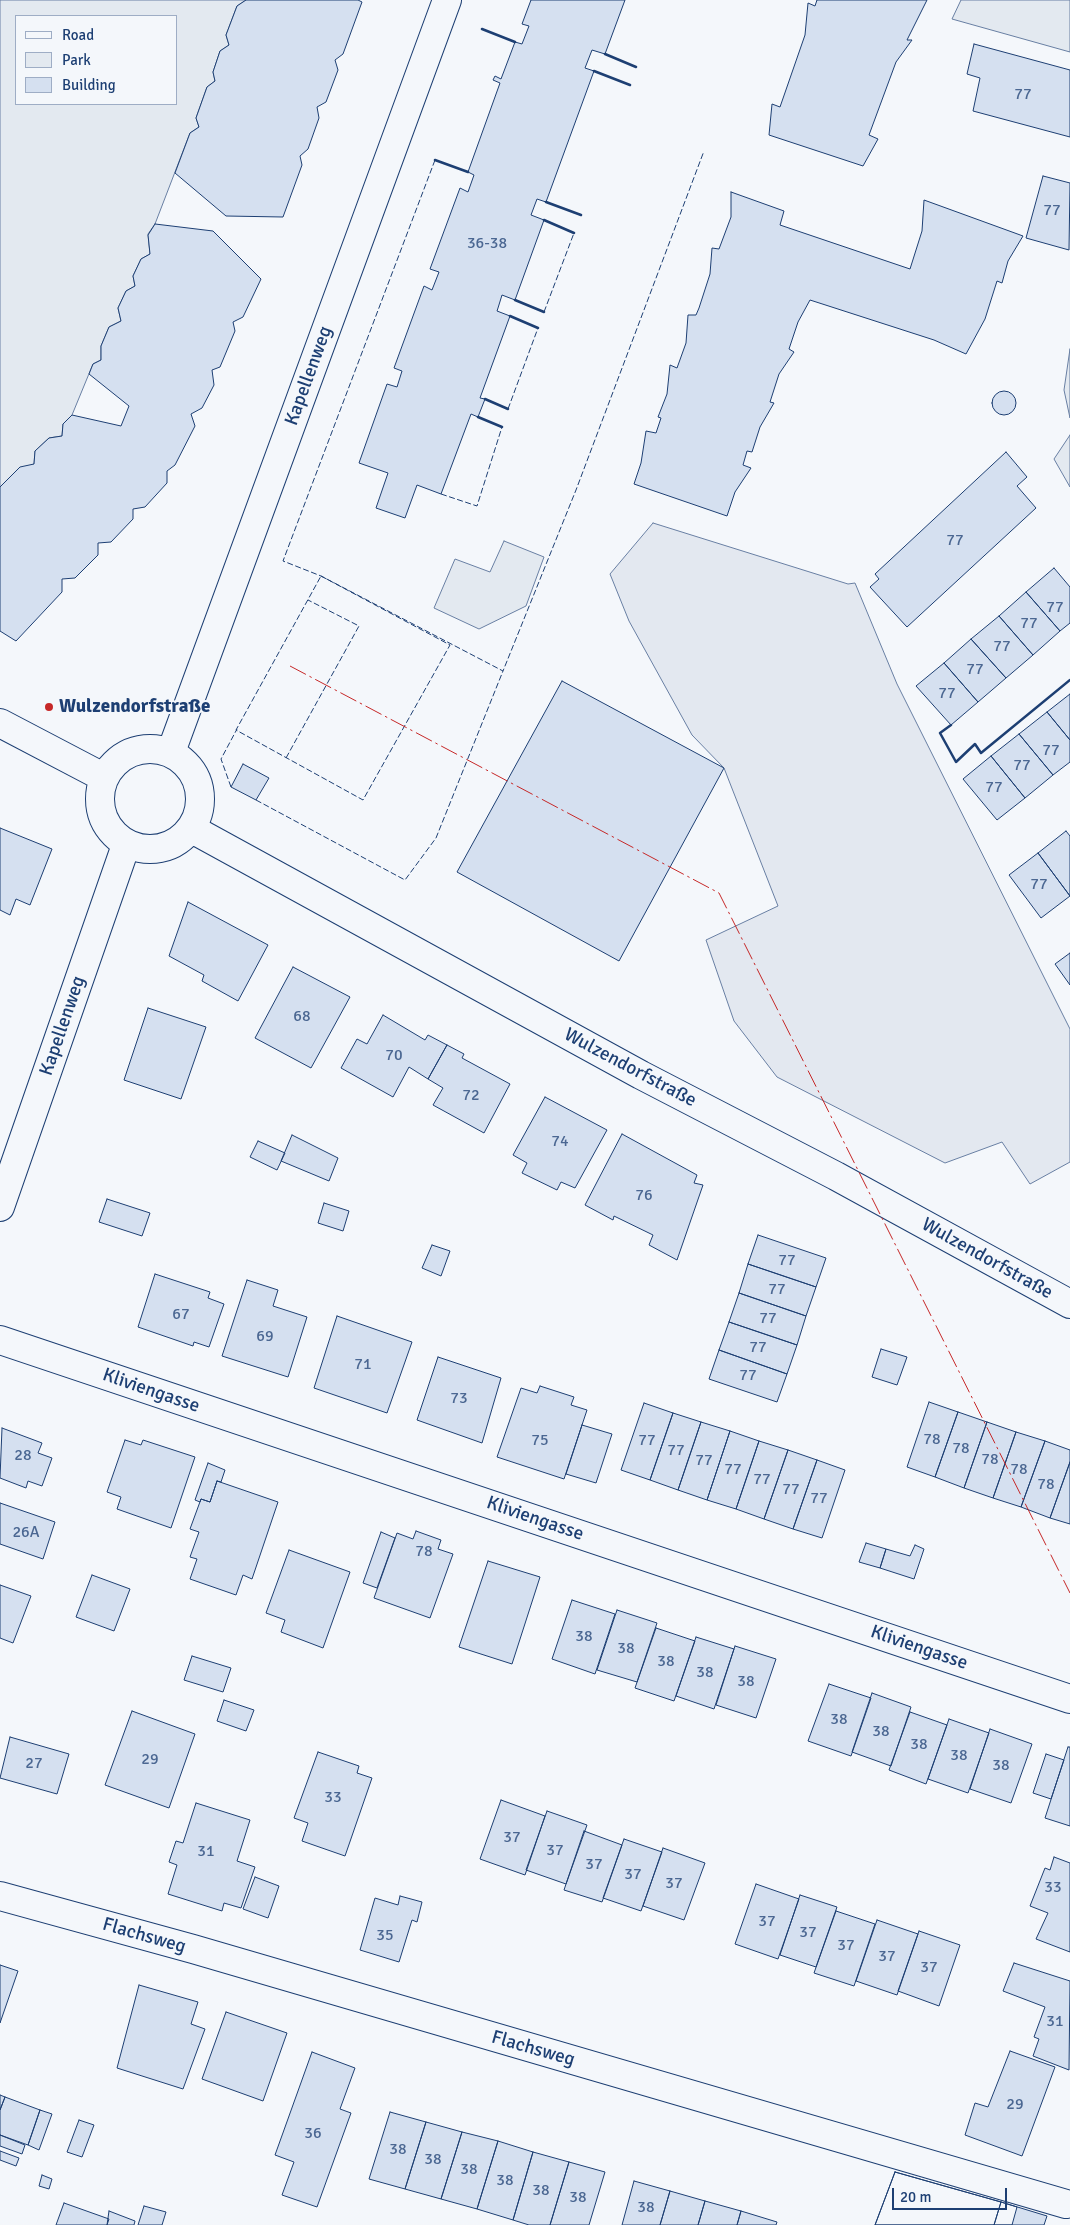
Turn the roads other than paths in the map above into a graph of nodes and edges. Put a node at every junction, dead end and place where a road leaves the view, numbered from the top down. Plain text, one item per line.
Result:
1 (447, 0) edge
2 (0, 723) edge
3 (171, 752) junction
4 (103, 777) junction
5 (192, 829) junction
6 (126, 845) junction
7 (0, 1207) edge
8 (1070, 1304) edge
9 (0, 1340) edge
10 (1070, 1699) edge
11 (0, 1896) edge
12 (1065, 2208) edge

1 - 3 street, Kapellenweg
2 - 4 street
3 - 4 street
3 - 5 street
4 - 6 street
5 - 6 street
5 - 8 street, Wulzendorfstraße
6 - 7 street, Kapellenweg
9 - 10 street, Kliviengasse
11 - 12 street, Flachsweg

